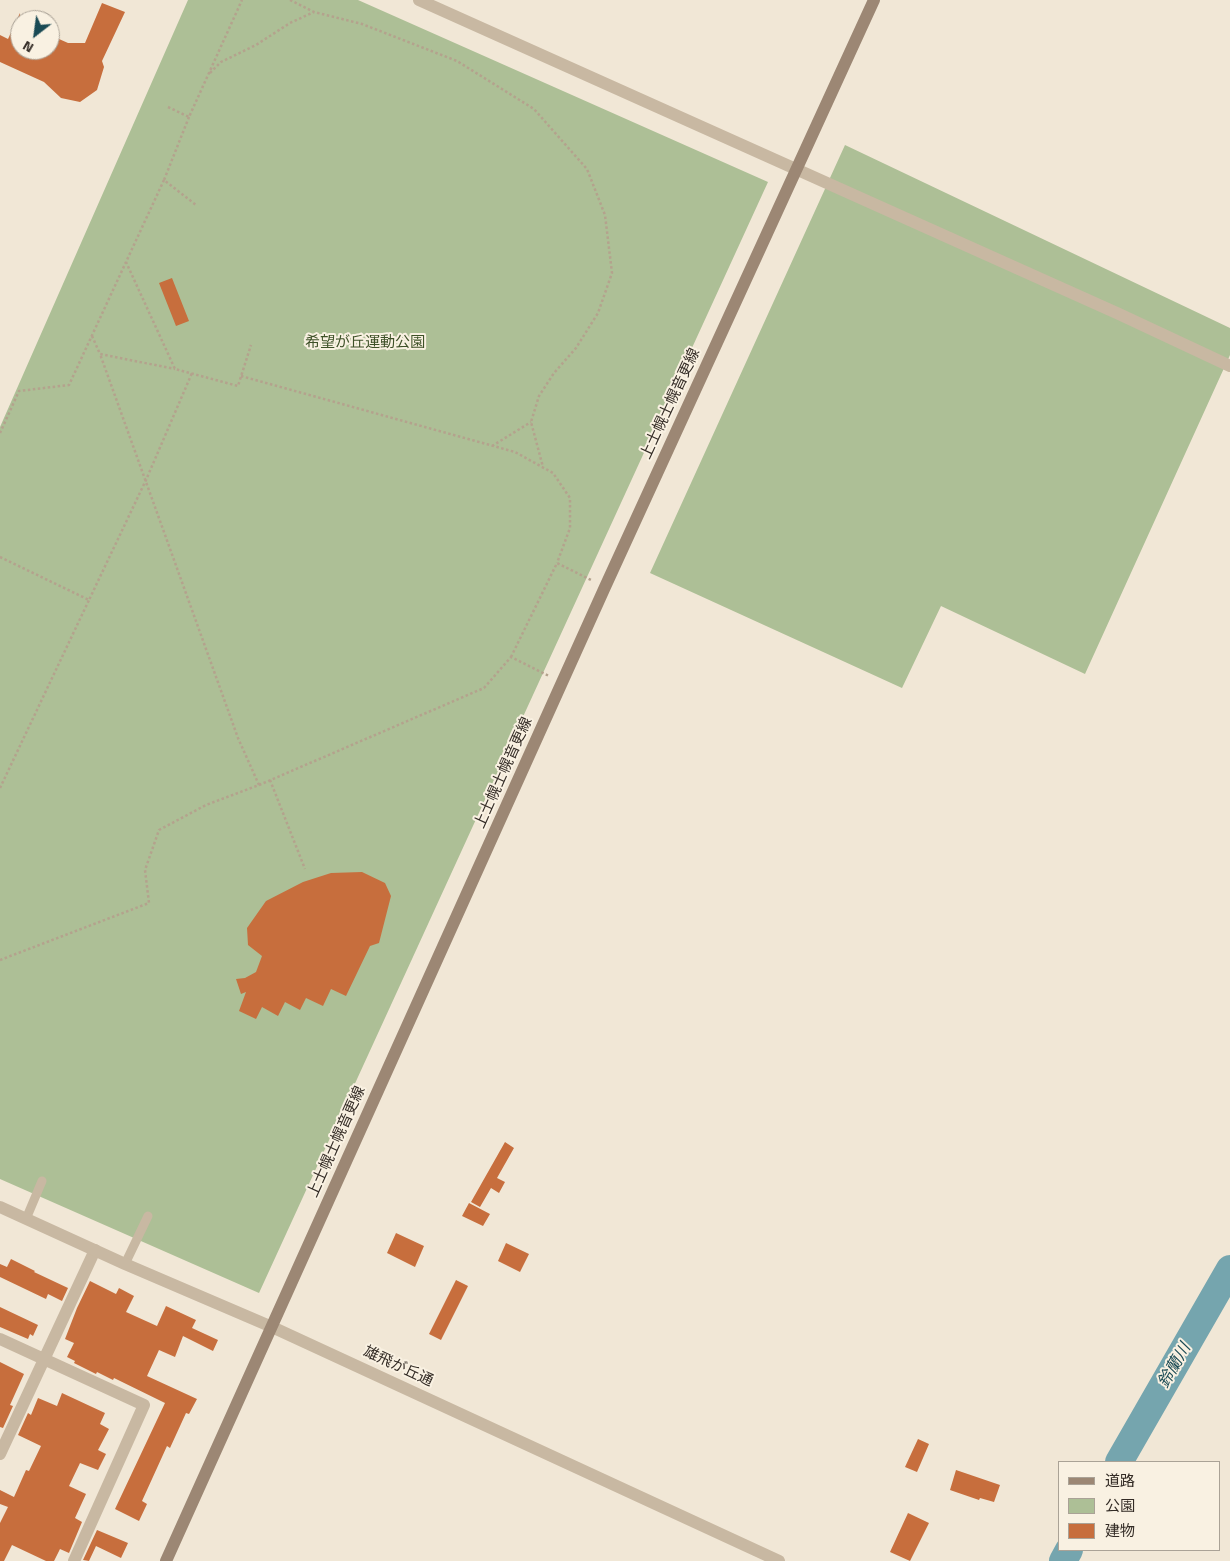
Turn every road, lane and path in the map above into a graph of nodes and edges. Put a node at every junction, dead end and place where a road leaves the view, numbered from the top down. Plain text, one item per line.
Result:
1 (242, 0) edge
2 (290, 0) edge
3 (419, 0) edge
4 (874, 0) edge
5 (314, 12) junction
6 (208, 75) junction
7 (168, 106) dead end
8 (189, 117) junction
9 (797, 170) junction
10 (164, 180) junction
11 (196, 205) dead end
12 (126, 262) junction
13 (92, 336) junction
14 (251, 344) dead end
15 (100, 354) junction
16 (1230, 366) edge
17 (175, 369) junction
18 (192, 373) junction
19 (241, 376) junction
20 (531, 422) junction
21 (0, 433) edge
22 (492, 446) junction
23 (543, 467) junction
24 (146, 480) junction
25 (0, 557) edge
26 (557, 563) junction
27 (605, 587) junction
28 (89, 600) junction
29 (512, 657) junction
30 (562, 682) junction
31 (270, 780) junction
32 (259, 785) junction
33 (0, 788) edge
34 (304, 869) dead end
35 (0, 960) edge
36 (42, 1181) dead end
37 (0, 1207) edge
38 (148, 1216) dead end
39 (26, 1219) junction
40 (95, 1250) junction
41 (125, 1264) junction
42 (272, 1327) junction
43 (0, 1339) edge
44 (44, 1359) junction
45 (0, 1454) edge
46 (74, 1561) edge
47 (166, 1561) edge
48 (779, 1561) edge

1 - 6 path
2 - 5 path
3 - 9 street
4 - 9 main road, 上士幌士幌音更線
5 - 6 path
5 - 20 path
6 - 8 path
7 - 8 path
8 - 10 path
9 - 16 street
9 - 27 main road, 上士幌士幌音更線
10 - 11 path
10 - 12 path
12 - 13 path
12 - 17 path
13 - 15 path
13 - 21 path
14 - 19 path
15 - 17 path
15 - 24 path
17 - 18 path
18 - 19 path
18 - 24 path
19 - 22 path
20 - 22 path
20 - 23 path
22 - 23 path
23 - 26 path
24 - 28 path
24 - 32 path
25 - 28 path
26 - 27 path
26 - 29 path
27 - 30 main road, 上士幌士幌音更線
28 - 33 path
29 - 30 path
29 - 31 path
30 - 42 main road, 上士幌士幌音更線
31 - 32 path
31 - 34 path
32 - 35 path
36 - 39 lane
37 - 39 street, 雄飛が丘通
38 - 41 lane
39 - 40 street, 雄飛が丘通
40 - 41 street, 雄飛が丘通
40 - 44 street
41 - 42 street, 雄飛が丘通
42 - 47 main road, 上士幌士幌音更線
42 - 48 street, 雄飛が丘通
43 - 44 street
44 - 45 street
44 - 46 street

